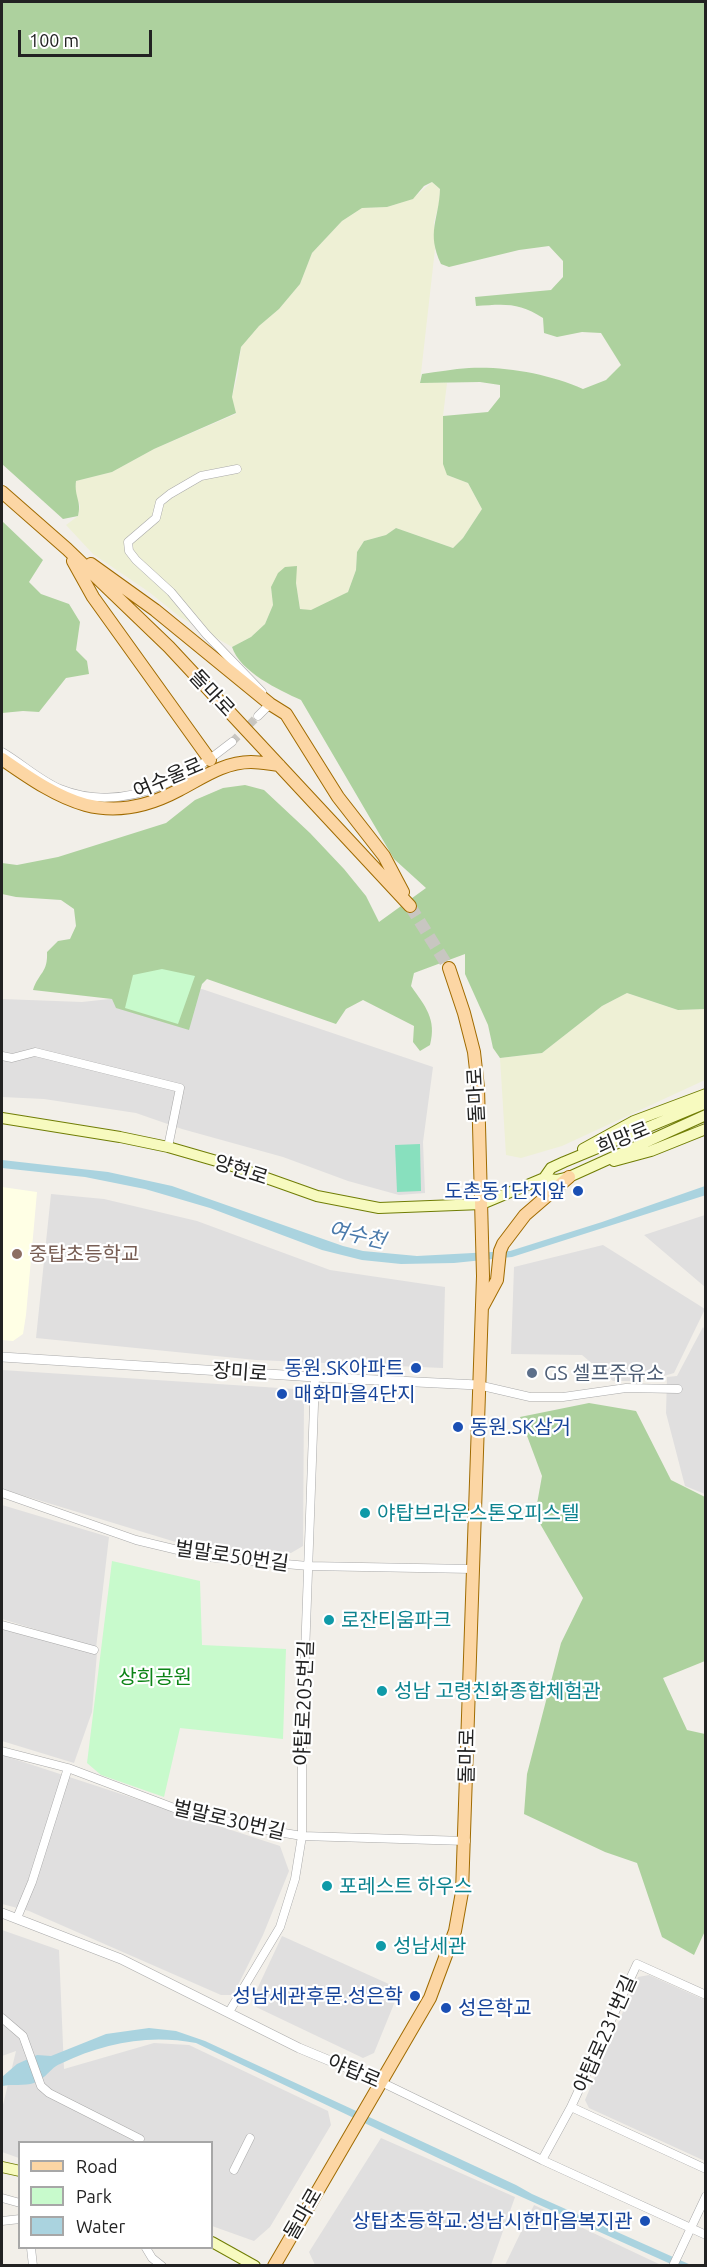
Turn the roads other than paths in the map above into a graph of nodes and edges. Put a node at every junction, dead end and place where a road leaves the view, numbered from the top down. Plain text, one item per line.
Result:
1 (237, 469) dead end
2 (2, 492) edge
3 (67, 549) junction
4 (270, 704) junction
5 (258, 716) tunnel mouth
6 (232, 742) tunnel mouth
7 (2, 752) edge
8 (2, 759) edge
9 (210, 760) junction
10 (279, 765) junction
11 (449, 968) tunnel mouth
12 (2, 1056) edge
13 (705, 1094) edge
14 (705, 1103) edge
15 (705, 1115) edge
16 (2, 1118) edge
17 (705, 1129) edge
18 (168, 1147) junction
19 (564, 1162) junction
20 (585, 1169) junction
21 (569, 1177) junction
22 (544, 1178) junction
23 (482, 1204) junction
24 (481, 1310) junction
25 (2, 1357) edge
26 (315, 1377) junction
27 (478, 1385) junction
28 (678, 1389) dead end
29 (2, 1493) edge
30 (308, 1566) junction
31 (472, 1569) junction
32 (2, 1625) edge
33 (94, 1650) dead end
34 (2, 1751) edge
35 (68, 1768) junction
36 (302, 1836) junction
37 (465, 1841) junction
38 (2, 1913) edge
39 (17, 1918) junction
40 (705, 1995) edge
41 (230, 2012) junction
42 (2, 2018) edge
43 (381, 2082) junction
44 (571, 2107) junction
45 (250, 2138) dead end
46 (139, 2141) edge
47 (542, 2160) junction
48 (2, 2167) edge
49 (705, 2169) edge
50 (234, 2170) dead end
51 (18, 2171) edge
52 (705, 2196) edge
53 (2, 2198) edge
54 (18, 2202) edge
55 (18, 2219) edge
56 (2, 2221) edge
57 (690, 2228) junction
58 (705, 2235) edge
59 (213, 2243) edge
60 (31, 2249) edge
61 (147, 2249) edge
62 (33, 2265) edge
63 (162, 2265) edge
64 (255, 2265) edge
65 (274, 2265) edge
66 (673, 2265) edge

1 - 4 street
2 - 3 main road, 돌마로
3 - 4 main road
3 - 9 main road
3 - 10 main road, 돌마로
4 - 5 street
4 - 10 main road, 돌마로
6 - 9 street, 여수울로
7 - 9 street, 여수울로
8 - 10 main road
11 - 23 main road, 돌마로
12 - 18 street
13 - 19 main road
14 - 19 main road, 희망로
15 - 20 main road, 희망로
16 - 18 main road, 양현로
17 - 20 main road
18 - 23 main road, 양현로
19 - 22 main road, 희망로
20 - 21 main road, 희망로
21 - 22 main road, 희망로
21 - 24 main road
22 - 23 main road, 희망로
23 - 24 main road, 돌마로
24 - 27 main road, 돌마로
25 - 26 street, 장미로
26 - 27 street, 장미로
26 - 30 street, 야탑로205번길
27 - 28 street
27 - 31 main road, 돌마로
29 - 30 street, 벌말로50번길
30 - 31 street, 벌말로50번길
30 - 36 street, 야탑로205번길
31 - 37 main road, 돌마로
32 - 33 street
34 - 35 street, 벌말로30번길
35 - 36 street, 벌말로30번길
35 - 39 street
36 - 37 street, 벌말로30번길
36 - 41 street, 야탑로205번길
37 - 43 main road, 돌마로
38 - 39 street, 야탑로
39 - 41 street, 야탑로
40 - 44 street, 야탑로231번길
41 - 43 street, 야탑로
42 - 46 street
43 - 47 street, 야탑로
43 - 65 main road, 돌마로
44 - 47 street, 야탑로231번길
44 - 49 street, 야탑로231번길
45 - 50 street
47 - 57 street, 야탑로
48 - 51 main road
52 - 57 street
53 - 54 street
55 - 56 street
57 - 58 street, 야탑로
57 - 66 street
59 - 64 main road
60 - 62 street
61 - 63 street

